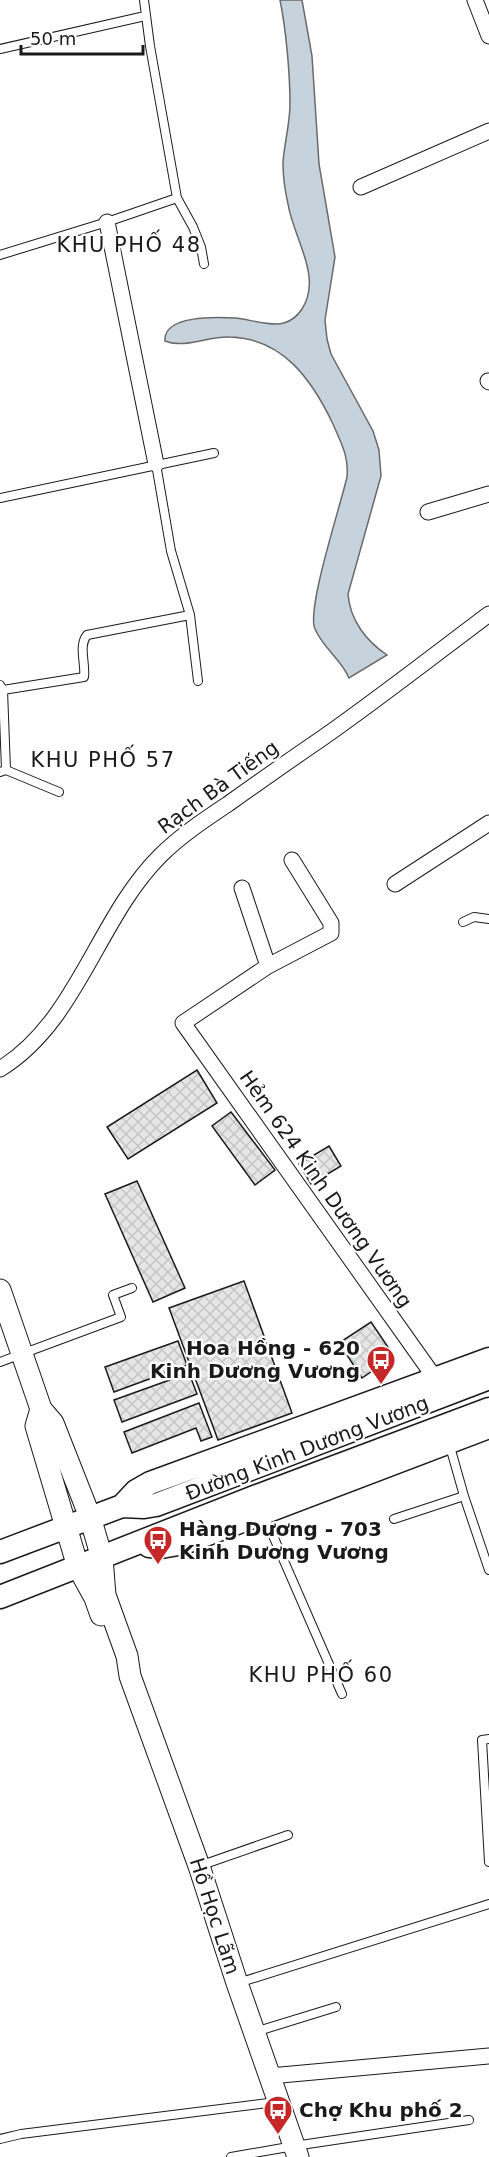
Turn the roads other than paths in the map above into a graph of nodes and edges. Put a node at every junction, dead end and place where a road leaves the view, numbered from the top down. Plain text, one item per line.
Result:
1 (144, 0) edge
2 (475, 0) edge
3 (145, 16) junction
4 (489, 36) edge
5 (0, 49) edge
6 (489, 130) edge
7 (361, 187) dead end
8 (177, 198) junction
9 (107, 222) junction
10 (0, 255) edge
11 (204, 264) dead end
12 (214, 453) dead end
13 (156, 464) junction
14 (489, 494) edge
15 (0, 498) edge
16 (428, 512) dead end
17 (489, 614) edge
18 (190, 615) junction
19 (489, 626) edge
20 (198, 681) dead end
21 (2, 687) edge
22 (3, 771) edge
23 (59, 792) dead end
24 (489, 823) edge
25 (292, 860) dead end
26 (395, 884) dead end
27 (242, 888) dead end
28 (489, 918) edge
29 (463, 922) dead end
30 (268, 966) junction
31 (0, 1068) edge
32 (0, 1080) edge
33 (132, 1287) dead end
34 (0, 1290) edge
35 (22, 1354) junction
36 (489, 1359) edge
37 (0, 1362) edge
38 (489, 1378) edge
39 (440, 1387) junction
40 (41, 1409) junction
41 (489, 1409) edge
42 (489, 1427) edge
43 (449, 1442) junction
44 (464, 1496) junction
45 (264, 1513) junction
46 (90, 1517) junction
47 (394, 1520) dead end
48 (66, 1526) junction
49 (139, 1544) junction
50 (0, 1552) edge
51 (102, 1558) junction
52 (78, 1567) junction
53 (489, 1570) edge
54 (0, 1597) edge
55 (130, 1676) junction
56 (342, 1694) dead end
57 (489, 1739) edge
58 (288, 1835) dead end
59 (489, 1862) edge
60 (199, 1866) junction
61 (489, 1904) edge
62 (237, 1983) junction
63 (336, 2007) dead end
64 (254, 2033) junction
65 (489, 2056) edge
66 (270, 2076) junction
67 (278, 2102) junction
68 (469, 2120) dead end
69 (0, 2139) edge
70 (296, 2151) edge
71 (231, 2157) edge

1 - 3 lane
2 - 4 street
3 - 5 lane
3 - 8 lane
6 - 7 street
8 - 9 lane
8 - 11 lane
9 - 10 lane
9 - 13 street
12 - 13 lane
13 - 15 lane
13 - 18 lane
14 - 16 street
17 - 31 street, Rạch Bà Tiếng
18 - 20 lane
18 - 21 lane
19 - 32 street, Rạch Bà Tiếng
21 - 22 lane
22 - 23 lane
24 - 26 street
25 - 30 street
27 - 30 street
28 - 29 lane
30 - 39 street, Hẻm 624 Kinh Dương Vương
33 - 35 lane
34 - 35 main road, Hồ Học Lãm
35 - 37 lane
35 - 40 main road, Hồ Học Lãm
36 - 39 main road, Đường Kinh Dương Vương
38 - 39 main road, Đường Kinh Dương Vương
39 - 46 main road, Đường Kinh Dương Vương
40 - 46 main road, Hồ Học Lãm
40 - 48 main road, Hồ Học Lãm
41 - 49 main road, Đường Kinh Dương Vương
42 - 43 main road, Đường Kinh Dương Vương
43 - 44 lane
43 - 45 main road, Đường Kinh Dương Vương
44 - 47 lane
44 - 53 lane
45 - 49 main road, Đường Kinh Dương Vương
45 - 56 lane
46 - 48 main road, Đường Kinh Dương Vương
46 - 51 main road, Hồ Học Lãm
48 - 50 main road, Đường Kinh Dương Vương
48 - 52 main road, Hồ Học Lãm
49 - 51 main road, Đường Kinh Dương Vương
51 - 52 main road, Đường Kinh Dương Vương
51 - 55 main road, Hồ Học Lãm
52 - 54 main road, Đường Kinh Dương Vương
52 - 55 main road, Hồ Học Lãm
55 - 60 main road, Hồ Học Lãm
57 - 59 lane
58 - 60 lane
60 - 62 main road, Hồ Học Lãm
61 - 62 lane
62 - 64 main road, Hồ Học Lãm
63 - 64 lane
64 - 66 main road, Hồ Học Lãm
65 - 66 street
66 - 67 main road, Hồ Học Lãm
67 - 69 lane
67 - 70 main road, Hồ Học Lãm
68 - 70 lane
70 - 71 lane

